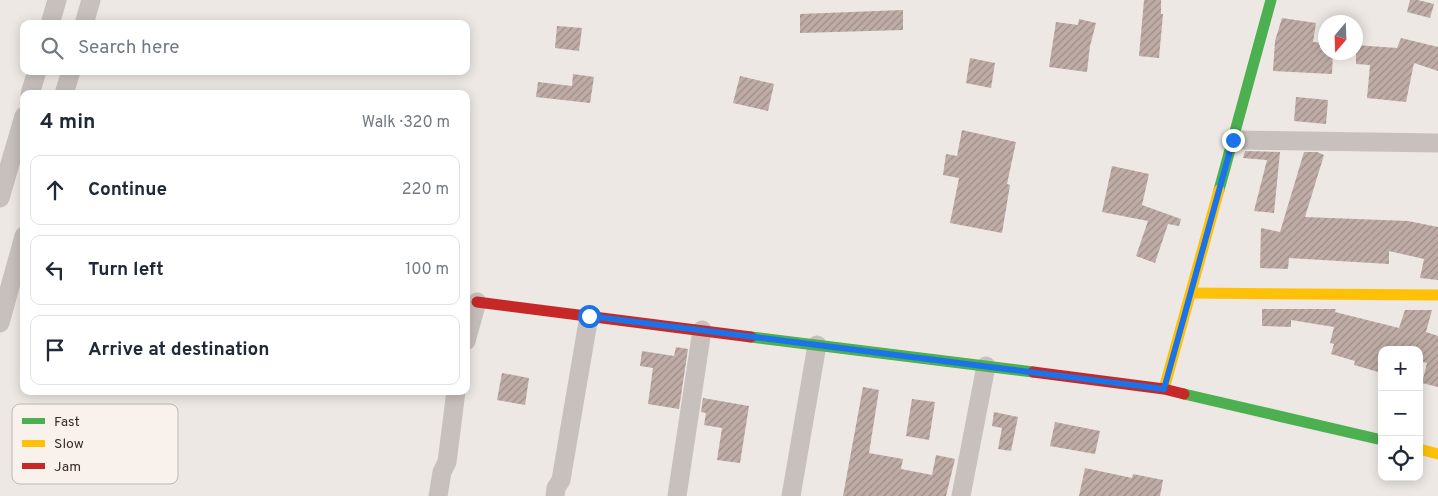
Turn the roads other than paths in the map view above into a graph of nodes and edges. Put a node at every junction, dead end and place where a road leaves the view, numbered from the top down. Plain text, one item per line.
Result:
1 (57, 0) edge
2 (91, 0) edge
3 (1271, 0) edge
4 (51, 20) edge
5 (85, 20) edge
6 (36, 75) edge
7 (70, 75) edge
8 (31, 90) edge
9 (65, 90) edge
10 (20, 130) edge
11 (1233, 140) junction
12 (1438, 143) edge
13 (0, 198) edge
14 (20, 250) edge
15 (1191, 293) junction
16 (1438, 296) edge
17 (477, 302) joint
18 (589, 316) junction
19 (0, 323) edge
20 (470, 327) edge
21 (702, 330) junction
22 (817, 345) junction
23 (986, 366) junction
24 (1164, 389) junction
25 (455, 395) edge
26 (1378, 439) edge
27 (1423, 450) edge
28 (1438, 454) edge
29 (438, 496) edge
30 (555, 496) edge
31 (676, 496) edge
32 (791, 496) edge
33 (961, 496) edge

1 - 4 street
2 - 5 street
3 - 11 street
6 - 8 street
7 - 9 street
10 - 13 street
11 - 12 street
11 - 15 street
14 - 19 street
15 - 16 street
15 - 24 street
17 - 18 street
17 - 20 street
18 - 21 street
18 - 30 street
21 - 22 street
21 - 31 street
22 - 23 street
22 - 32 street
23 - 24 street
23 - 33 street
24 - 26 street
25 - 29 street
27 - 28 street

